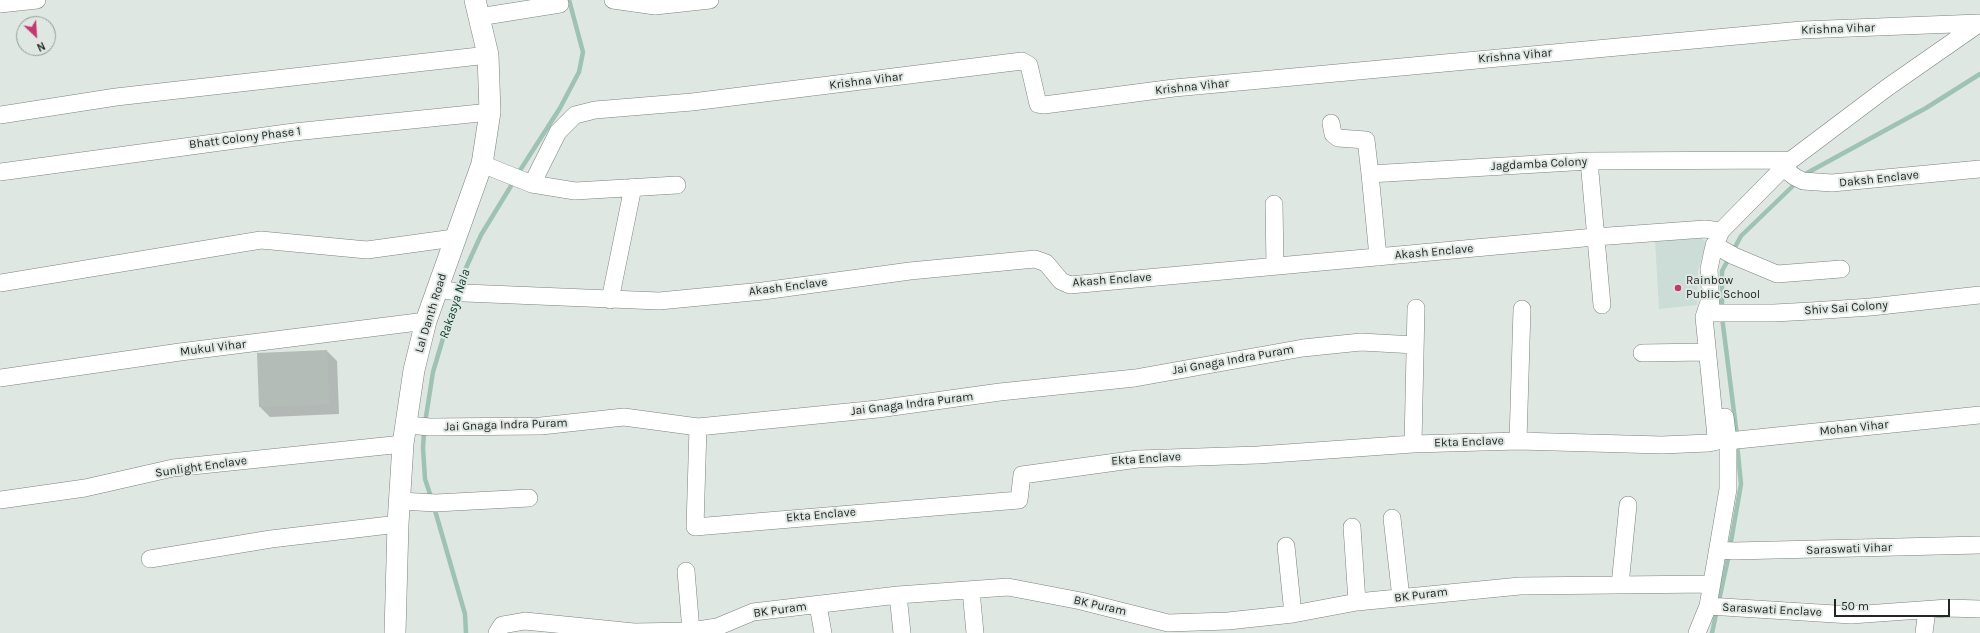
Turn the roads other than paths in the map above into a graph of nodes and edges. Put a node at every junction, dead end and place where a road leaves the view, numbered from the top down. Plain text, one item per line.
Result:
1 (37, 0) edge
2 (613, 0) edge
3 (710, 0) edge
4 (0, 4) edge
5 (560, 4) dead end
6 (477, 8) edge
7 (1980, 23) edge
8 (488, 55) junction
9 (490, 112) junction
10 (0, 115) edge
11 (1331, 123) dead end
12 (1589, 161) junction
13 (482, 164) junction
14 (1980, 169) edge
15 (1793, 171) junction
16 (0, 172) edge
17 (1370, 174) junction
18 (530, 183) junction
19 (677, 185) dead end
20 (633, 187) junction
21 (1274, 204) dead end
22 (1595, 237) junction
23 (454, 238) junction
24 (1724, 246) junction
25 (1378, 257) junction
26 (1275, 266) junction
27 (1842, 269) dead end
28 (0, 283) edge
29 (451, 291) junction
30 (1980, 295) edge
31 (610, 300) junction
32 (1602, 305) dead end
33 (1416, 308) dead end
34 (1522, 309) dead end
35 (1716, 309) junction
36 (426, 321) junction
37 (1415, 345) junction
38 (1642, 352) dead end
39 (1706, 352) junction
40 (0, 378) edge
41 (1980, 415) edge
42 (698, 427) junction
43 (414, 430) junction
44 (1731, 440) junction
45 (1518, 441) junction
46 (1413, 444) junction
47 (530, 498) dead end
48 (0, 500) edge
49 (400, 501) junction
50 (1628, 505) dead end
51 (1392, 518) dead end
52 (398, 524) junction
53 (1352, 528) dead end
54 (1980, 545) edge
55 (1286, 546) dead end
56 (1725, 550) junction
57 (150, 559) dead end
58 (686, 571) dead end
59 (1712, 584) junction
60 (1620, 585) junction
61 (971, 590) junction
62 (898, 595) junction
63 (1401, 598) junction
64 (1357, 602) junction
65 (818, 605) junction
66 (1715, 607) junction
67 (1980, 608) edge
68 (1927, 610) junction
69 (1293, 614) junction
70 (691, 631) junction
71 (664, 632) edge
72 (395, 633) edge
73 (497, 633) edge
74 (637, 633) edge
75 (823, 633) edge
76 (902, 633) edge
77 (974, 633) edge
78 (1697, 633) edge
79 (1924, 633) edge

1 - 4 street
2 - 3 street
5 - 6 street
6 - 8 street, Lal Danth Road
7 - 15 street
7 - 18 street, Krishna Vihar
8 - 9 street, Lal Danth Road
8 - 10 street
9 - 13 street, Lal Danth Road
9 - 16 street, Bhatt Colony Phase 1
11 - 17 street
12 - 15 street, Jagdamba Colony
12 - 17 street, Jagdamba Colony
12 - 22 street
13 - 18 street
13 - 23 street, Lal Danth Road
14 - 15 street, Daksh Enclave
15 - 24 street
17 - 25 street
18 - 20 street
19 - 20 street
20 - 31 street
21 - 26 street
22 - 24 street, Akash Enclave
22 - 25 street, Akash Enclave
22 - 32 street
23 - 28 street
23 - 29 street, Lal Danth Road
24 - 27 street, Akash Enclave
24 - 35 street
25 - 26 street, Akash Enclave
26 - 31 street, Akash Enclave
29 - 31 street, Akash Enclave
29 - 36 street, Lal Danth Road
30 - 35 street, Shiv Sai Colony
33 - 37 street
34 - 45 street
35 - 39 street
35 - 44 street
36 - 40 street, Mukul Vihar
36 - 43 street, Lal Danth Road
37 - 42 street, Jai Gnaga Indra Puram
37 - 46 street
38 - 39 street
39 - 44 street
41 - 44 street, Mohan Vihar
42 - 43 street, Jai Gnaga Indra Puram
42 - 46 street, Ekta Enclave
43 - 48 street, Sunlight Enclave
43 - 49 street, Lal Danth Road
44 - 45 street, Ekta Enclave
44 - 56 street
45 - 46 street, Ekta Enclave
47 - 49 street
49 - 52 street, Lal Danth Road
50 - 60 street
51 - 63 street
52 - 57 street
52 - 72 street, Lal Danth Road
53 - 64 street
54 - 56 street, Saraswati Vihar
55 - 69 street
56 - 59 street
58 - 70 street
59 - 60 street, BK Puram
59 - 66 street
60 - 63 street, BK Puram
61 - 62 street, BK Puram
61 - 69 street, BK Puram
61 - 77 street
62 - 65 street, BK Puram
62 - 76 street
63 - 64 street, BK Puram
64 - 69 street, BK Puram
65 - 70 street, BK Puram
65 - 75 street
66 - 68 street, Saraswati Enclave
66 - 78 street
67 - 68 street, Saraswati Enclave
68 - 79 street
70 - 71 street, BK Puram
71 - 74 street, BK Puram
73 - 74 street, BK Puram

